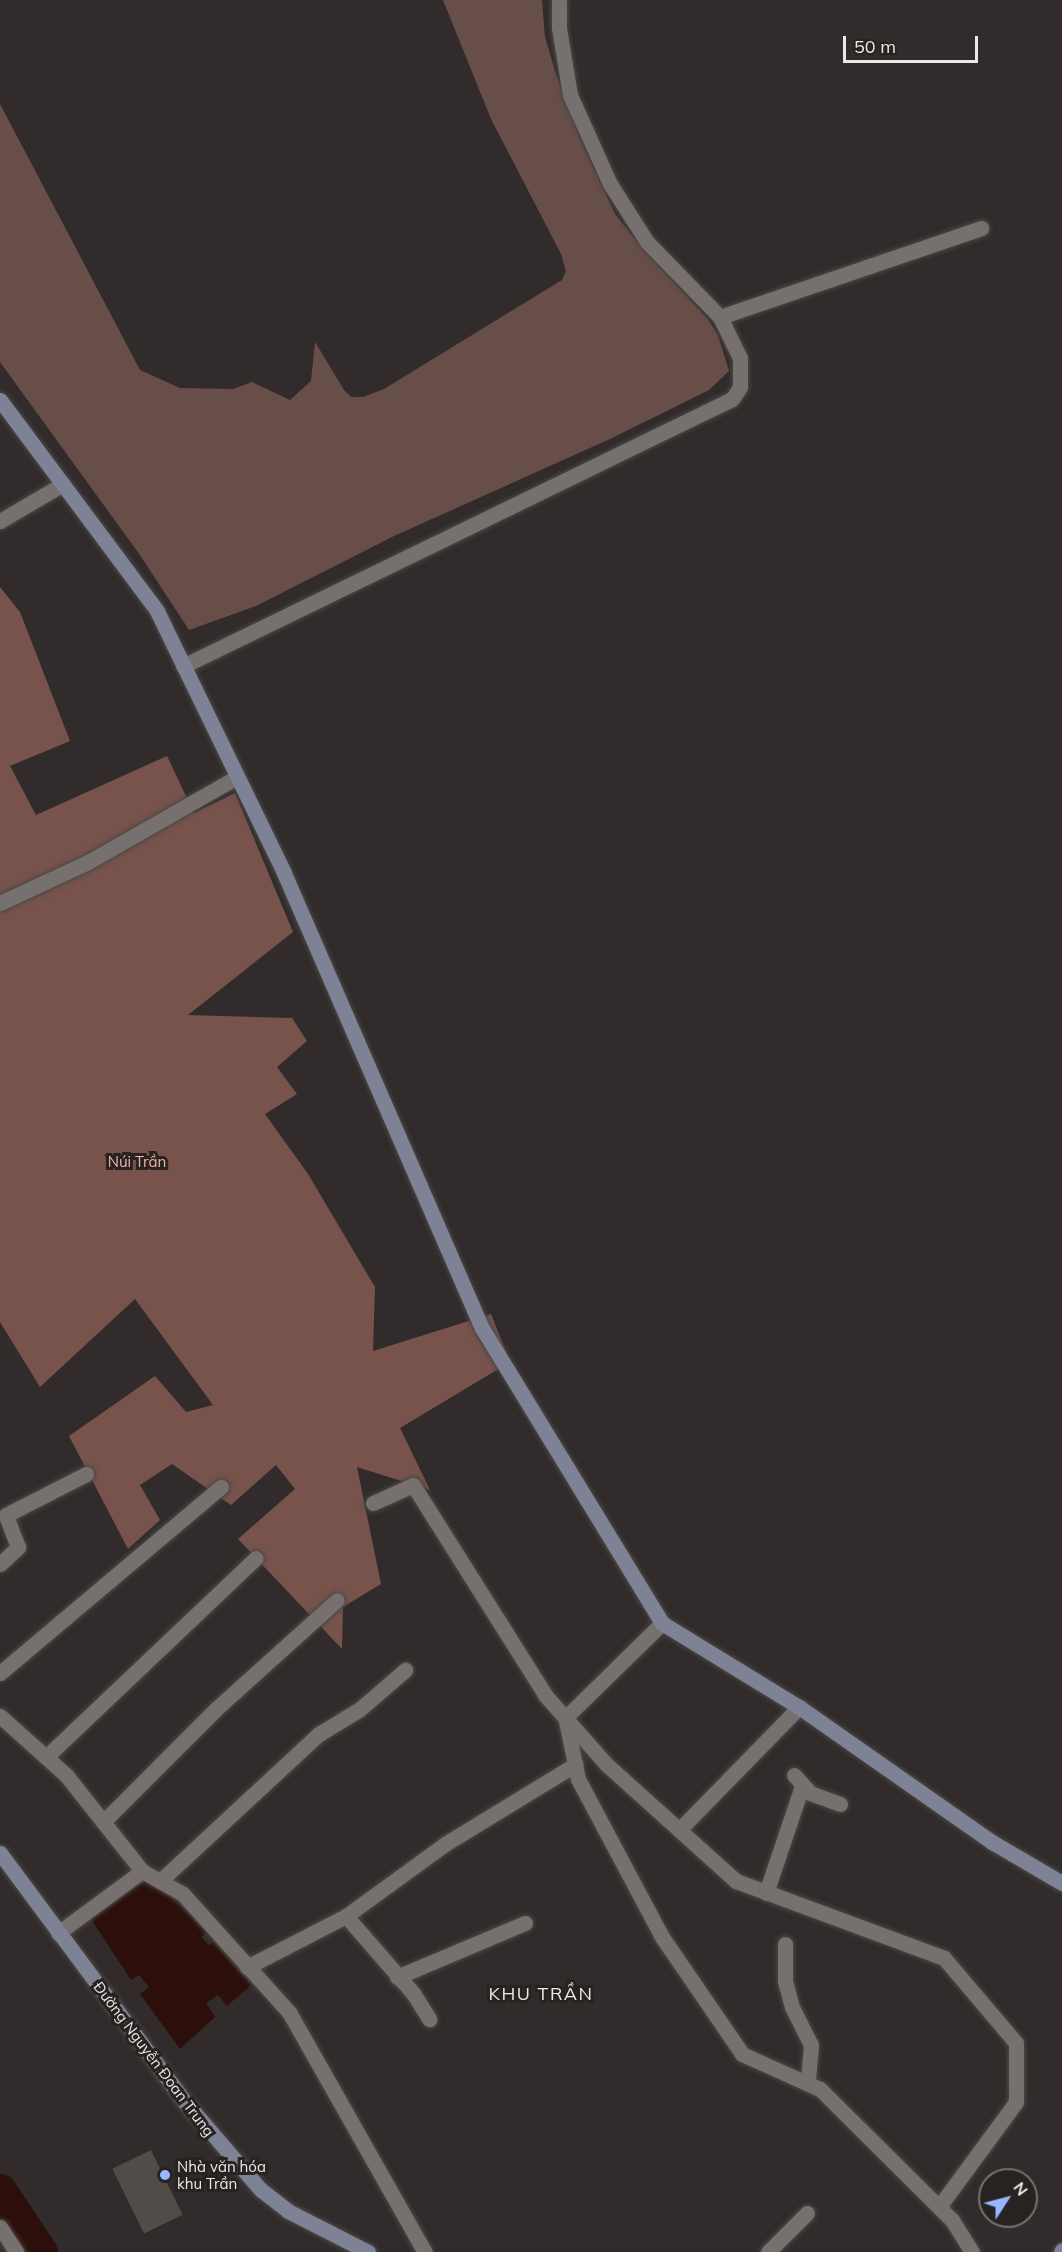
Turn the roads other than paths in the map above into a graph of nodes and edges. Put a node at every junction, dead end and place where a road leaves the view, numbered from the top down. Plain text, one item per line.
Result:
1 (559, 0) edge
2 (981, 228) dead end
3 (720, 317) junction
4 (0, 400) edge
5 (63, 484) junction
6 (0, 521) edge
7 (183, 666) junction
8 (237, 777) junction
9 (0, 903) edge
10 (86, 1474) dead end
11 (221, 1487) dead end
12 (373, 1503) dead end
13 (256, 1558) dead end
14 (0, 1564) edge
15 (337, 1600) dead end
16 (662, 1623) junction
17 (405, 1670) dead end
18 (0, 1673) edge
19 (800, 1707) junction
20 (0, 1716) edge
21 (565, 1718) junction
22 (46, 1757) junction
23 (576, 1764) junction
24 (840, 1804) dead end
25 (103, 1822) junction
26 (679, 1830) junction
27 (0, 1853) edge
28 (142, 1871) junction
29 (160, 1881) junction
30 (1062, 1883) edge
31 (766, 1893) junction
32 (346, 1916) junction
33 (525, 1923) dead end
34 (58, 1933) junction
35 (785, 1944) dead end
36 (247, 1966) junction
37 (397, 1977) junction
38 (429, 2019) dead end
39 (808, 2083) junction
40 (939, 2207) junction
41 (807, 2214) dead end
42 (0, 2227) edge
43 (16, 2252) edge
44 (368, 2252) edge
45 (425, 2252) edge
46 (768, 2252) edge
47 (972, 2252) edge

1 - 3 street
2 - 3 street
3 - 7 street
4 - 5 street
5 - 6 street
5 - 7 street
7 - 8 street
8 - 9 street
8 - 16 street
10 - 14 street
11 - 18 street
12 - 21 street
13 - 22 street
15 - 25 street
16 - 19 street
16 - 21 street
17 - 29 street
19 - 26 street
19 - 30 street
20 - 22 street
21 - 23 street
21 - 26 street
22 - 25 street
23 - 32 street
23 - 39 street
24 - 31 street
25 - 28 street
26 - 31 street
27 - 34 street, Đường Nguyễn Đoan Trung
28 - 29 street
28 - 34 street
29 - 36 street
31 - 40 street
32 - 36 street
32 - 37 street
33 - 37 street
34 - 44 street, Đường Nguyễn Đoan Trung
35 - 39 street
36 - 45 street
37 - 38 street
39 - 40 street
40 - 47 street
41 - 46 street
42 - 43 street

